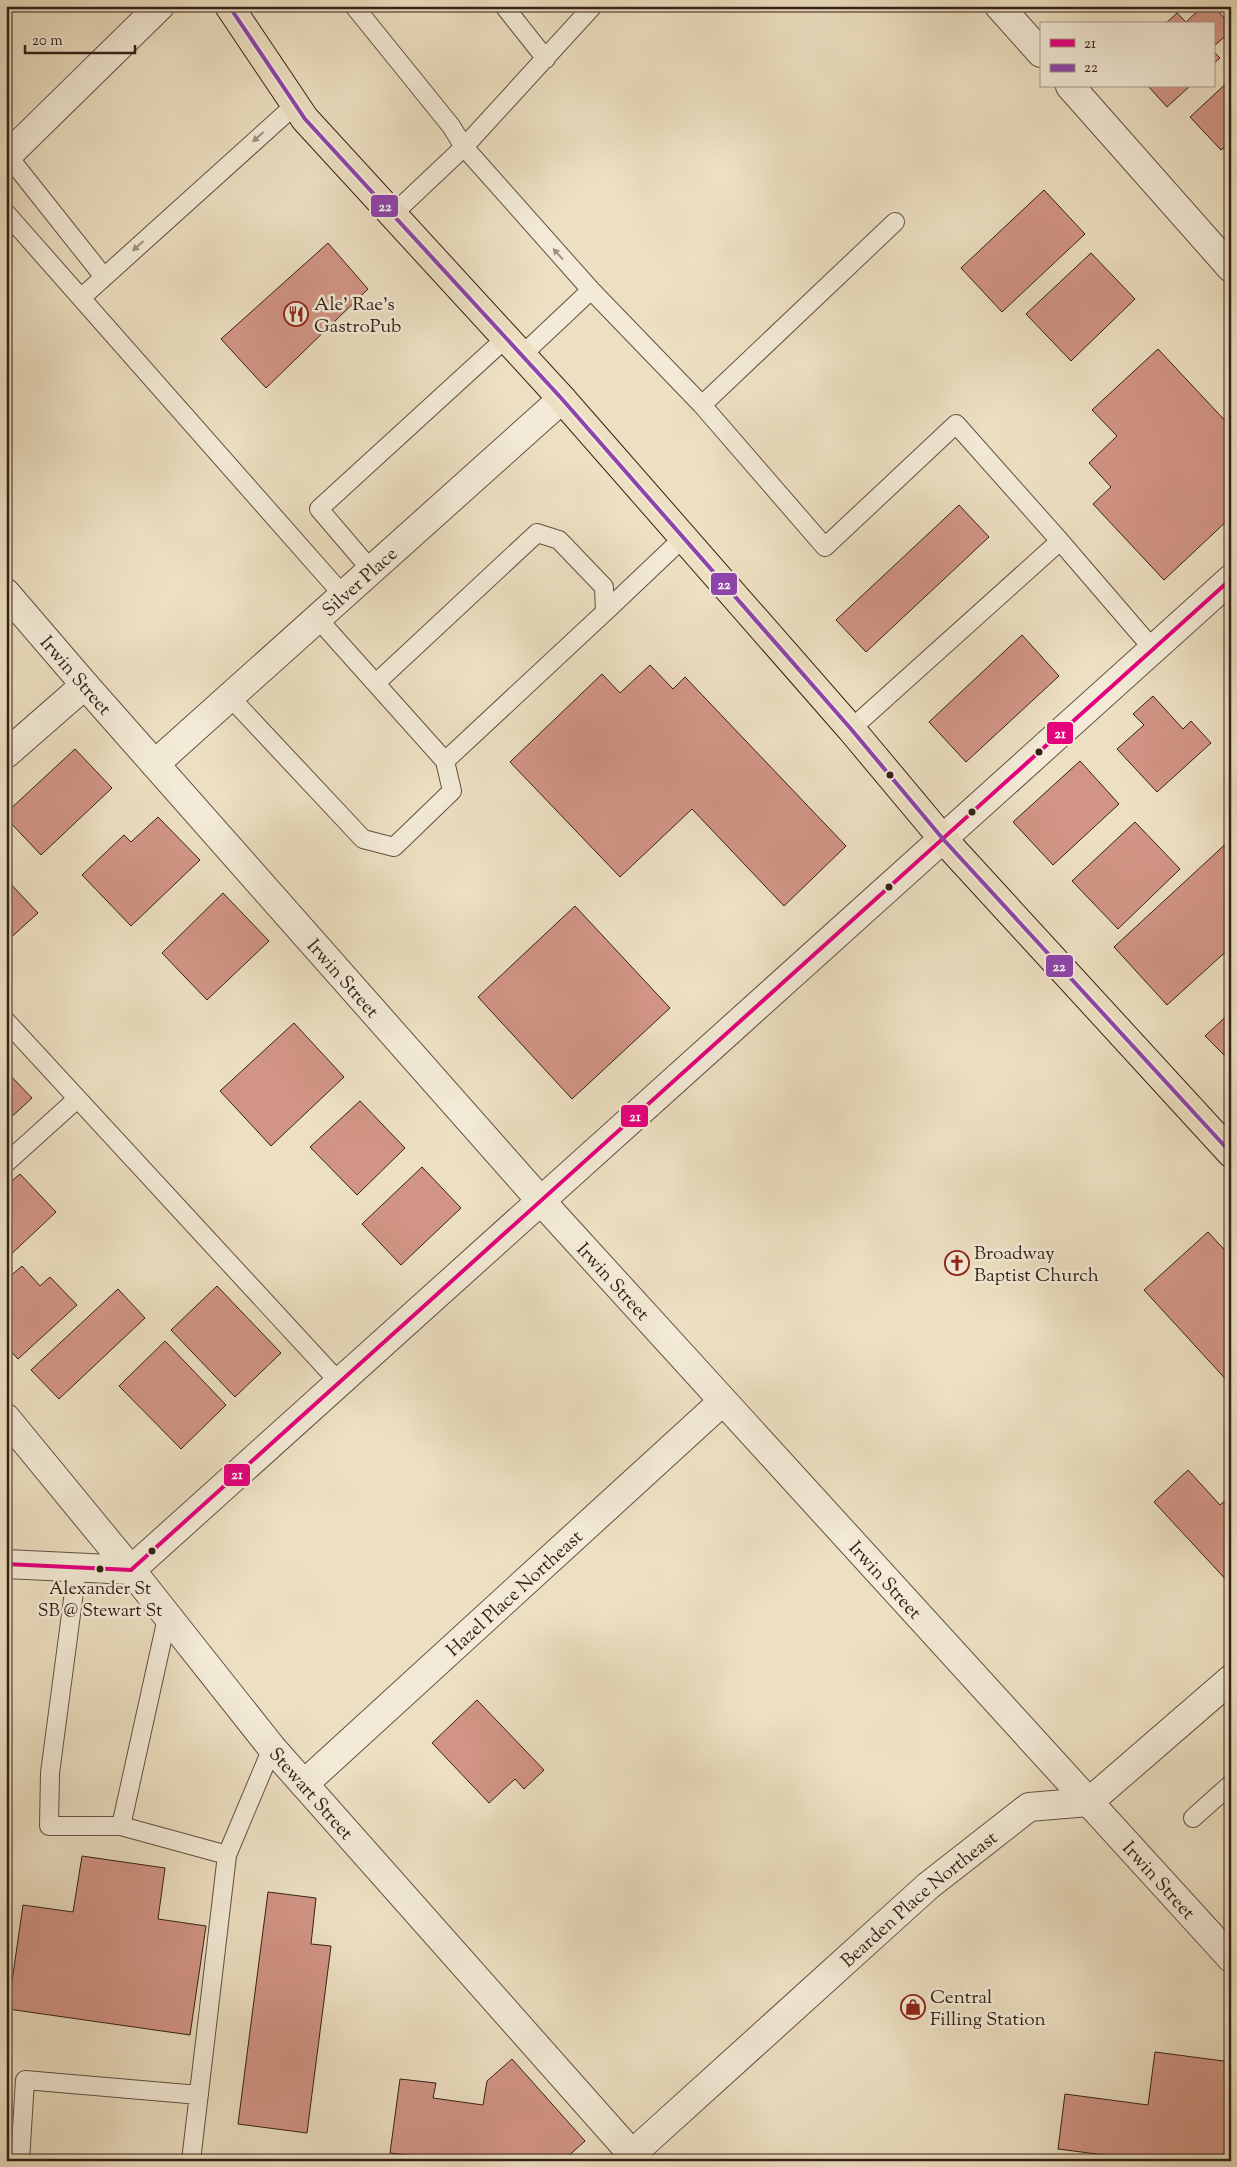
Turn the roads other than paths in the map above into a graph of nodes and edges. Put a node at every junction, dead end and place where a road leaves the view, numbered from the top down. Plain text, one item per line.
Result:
1 (160, 6) edge
2 (229, 6) edge
3 (354, 6) edge
4 (504, 6) edge
5 (593, 6) edge
6 (1000, 6) edge
7 (1040, 52) edge
8 (546, 59) junction
9 (1072, 88) edge
10 (295, 104) junction
11 (464, 147) junction
12 (7, 156) edge
13 (6, 213) edge
14 (392, 215) junction
15 (895, 222) dead end
16 (1231, 268) edge
17 (104, 278) junction
18 (591, 290) junction
19 (81, 298) junction
20 (514, 347) junction
21 (562, 399) junction
22 (702, 405) junction
23 (683, 538) junction
24 (1060, 542) junction
25 (372, 571) junction
26 (1231, 579) edge
27 (6, 593) edge
28 (343, 595) junction
29 (605, 612) junction
30 (318, 618) junction
31 (1153, 649) junction
32 (376, 683) junction
33 (85, 685) junction
34 (230, 697) junction
35 (851, 729) junction
36 (6, 754) edge
37 (445, 760) junction
38 (155, 764) junction
39 (943, 839) junction
40 (6, 1021) edge
41 (77, 1099) junction
42 (1231, 1153) edge
43 (6, 1162) edge
44 (541, 1201) junction
45 (339, 1382) junction
46 (723, 1401) junction
47 (6, 1418) edge
48 (6, 1564) edge
49 (77, 1568) junction
50 (131, 1570) junction
51 (167, 1618) junction
52 (1231, 1679) edge
53 (272, 1748) junction
54 (304, 1784) junction
55 (1231, 1784) edge
56 (1089, 1802) junction
57 (1194, 1818) dead end
58 (121, 1826) junction
59 (227, 1855) junction
60 (1231, 1958) edge
61 (199, 2095) junction
62 (632, 2157) edge
63 (20, 2161) edge
64 (191, 2161) edge

1 - 12 street
2 - 10 main road
3 - 11 lane
4 - 8 lane
5 - 8 lane
6 - 7 street
8 - 11 lane
9 - 16 street
10 - 14 main road
10 -> 17 lane
11 - 14 lane
18 -> 11 lane
12 - 17 lane
13 - 19 lane
14 - 20 main road
15 - 22 lane
17 - 19 lane
18 - 20 lane
18 - 22 lane
19 - 28 lane
20 - 21 main road
20 - 25 lane
21 - 23 main road
21 - 25 street, Silver Place
22 - 24 lane
23 - 29 lane
23 - 35 main road
24 - 31 lane
24 - 35 lane
25 - 28 street, Silver Place
26 - 31 street
27 - 33 street, Irwin Street
28 - 30 street, Silver Place
29 - 32 lane
29 - 37 lane
30 - 32 lane
30 - 34 street, Silver Place
31 - 39 street
32 - 37 lane
33 - 36 street
33 - 38 street, Irwin Street
34 - 37 lane
34 - 38 street, Silver Place
35 - 39 main road
38 - 44 street, Irwin Street
39 - 42 main road
39 - 44 street
40 - 41 lane
41 - 43 lane
41 - 45 lane
44 - 45 street
44 - 46 street, Irwin Street
45 - 50 street
46 - 54 street, Hazel Place Northeast
46 - 56 street, Irwin Street
47 - 50 street, Stewart Street
48 - 49 street
49 - 50 street
49 - 58 lane
50 - 51 street, Stewart Street
51 - 53 street, Stewart Street
51 - 58 lane
52 - 56 street
53 - 54 street, Stewart Street
53 - 59 lane
54 - 62 street, Stewart Street
55 - 57 lane
56 - 60 street, Irwin Street
56 - 62 street, Bearden Place Northeast
58 - 59 lane
59 - 61 lane
61 - 63 lane
61 - 64 lane

